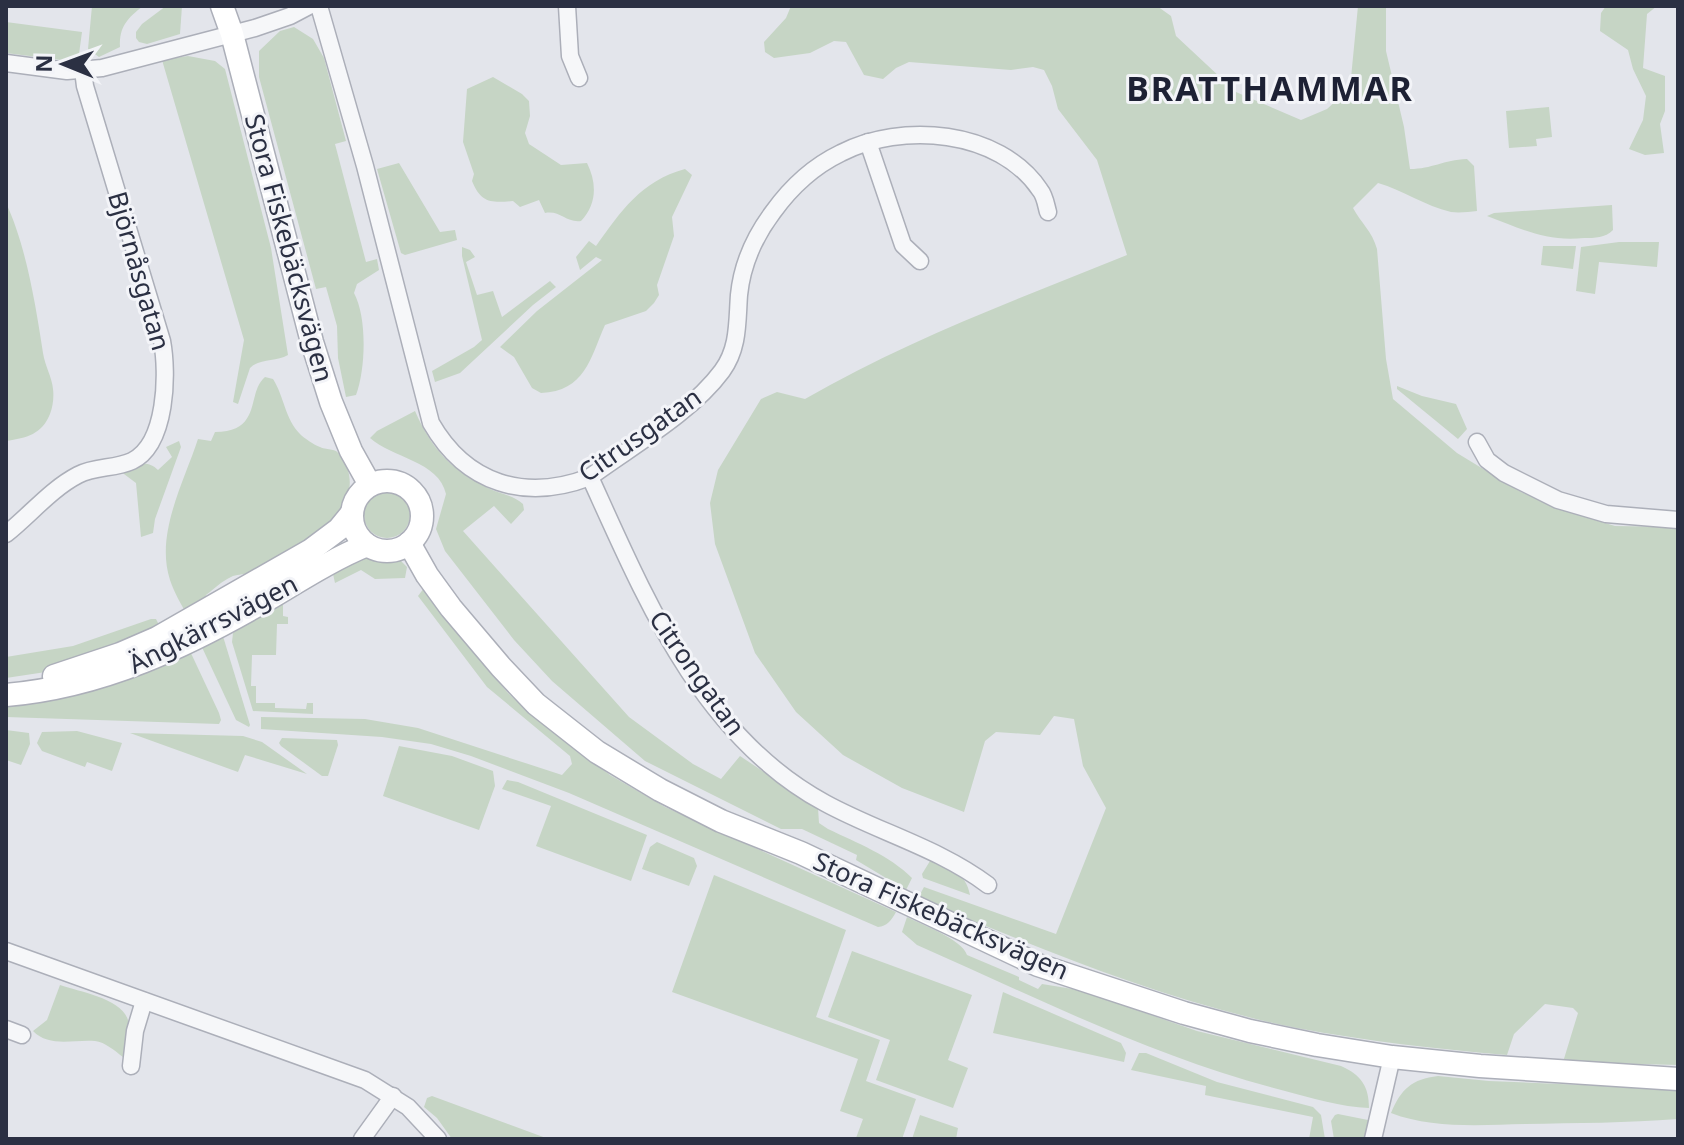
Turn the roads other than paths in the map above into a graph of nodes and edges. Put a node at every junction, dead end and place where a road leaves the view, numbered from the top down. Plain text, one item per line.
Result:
1 (222, 6) edge
2 (309, 6) edge
3 (319, 6) edge
4 (567, 6) edge
5 (232, 34) junction
6 (6, 63) edge
7 (83, 70) junction
8 (579, 78) dead end
9 (868, 142) junction
10 (1048, 212) dead end
11 (920, 261) dead end
12 (1477, 442) dead end
13 (590, 477) junction
14 (370, 485) junction
15 (352, 513) junction
16 (1678, 520) edge
17 (6, 534) edge
18 (409, 543) junction
19 (367, 545) junction
20 (6, 683) edge
21 (6, 695) edge
22 (988, 885) dead end
23 (6, 951) edge
24 (144, 1001) junction
25 (1392, 1057) junction
26 (131, 1066) dead end
27 (1678, 1079) edge
28 (393, 1096) junction
29 (362, 1139) edge
30 (438, 1139) edge
31 (1373, 1139) edge

1 - 5 street, Stora Fiskebäcksvägen
2 - 5 street
3 - 13 street, Citrusgatan
4 - 8 street
5 - 7 street
5 - 14 street, Stora Fiskebäcksvägen
6 - 7 street
7 - 17 street, Björnåsgatan
9 - 10 street, Citrusgatan
9 - 11 street
9 - 13 street, Citrusgatan
12 - 16 street
13 - 22 street, Citrongatan
14 - 15 street
14 - 18 street
15 - 19 street
15 - 20 street, Ängkärrsvägen
18 - 19 street
18 - 25 street, Stora Fiskebäcksvägen
19 - 21 street, Ängkärrsvägen
23 - 24 street
24 - 26 street
24 - 28 street
25 - 27 street, Stora Fiskebäcksvägen
25 - 31 street
28 - 29 street
28 - 30 street

